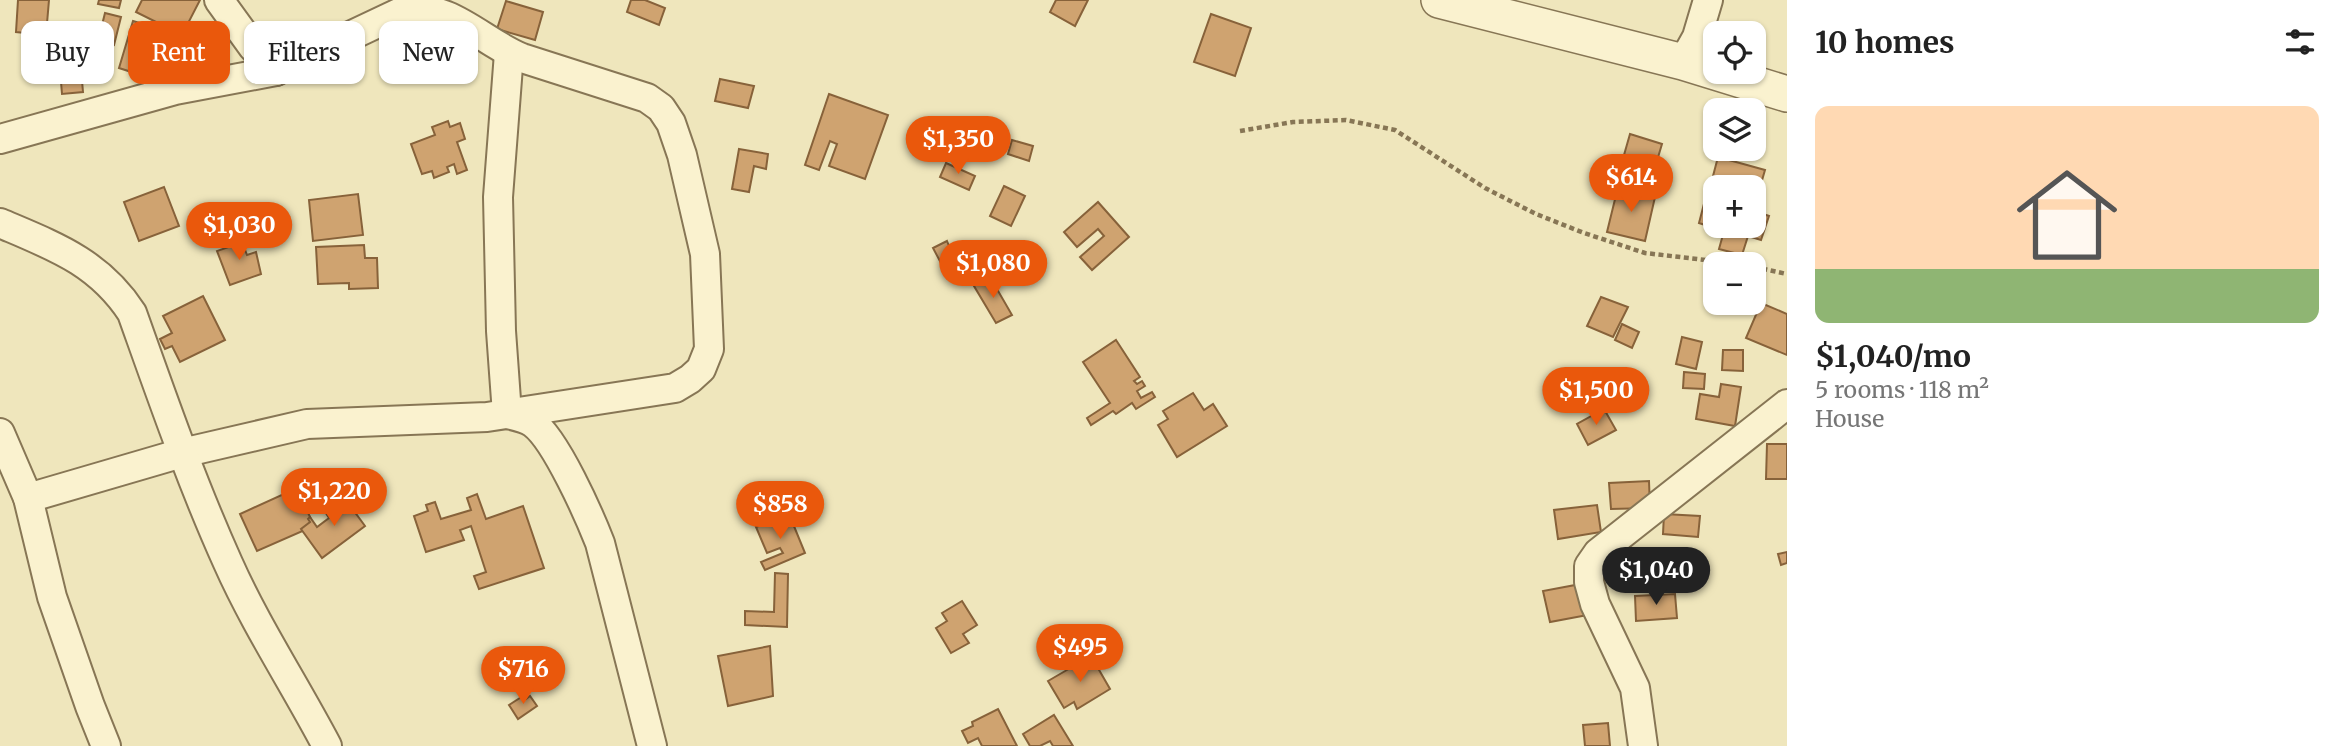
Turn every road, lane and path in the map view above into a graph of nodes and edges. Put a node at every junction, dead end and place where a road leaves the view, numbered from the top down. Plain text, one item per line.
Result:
1 (219, 0) edge
2 (1438, 0) edge
3 (1708, 0) edge
4 (365, 29) edge
5 (244, 35) edge
6 (509, 53) junction
7 (1683, 62) junction
8 (244, 77) edge
9 (1787, 94) edge
10 (1240, 131) dead end
11 (0, 139) edge
12 (0, 223) edge
13 (1703, 260) edge
14 (1766, 270) edge
15 (1787, 274) edge
16 (1787, 404) edge
17 (507, 414) junction
18 (0, 433) edge
19 (182, 453) junction
20 (28, 498) junction
21 (106, 746) edge
22 (327, 746) edge
23 (652, 746) edge
24 (1643, 746) edge

1 - 5 street
2 - 7 street
3 - 7 street
4 - 6 street
6 - 17 street
6 - 17 street
7 - 9 street
8 - 11 street
10 - 13 path
12 - 19 street
14 - 15 path
16 - 24 street
17 - 19 street
17 - 23 street
18 - 20 street
19 - 20 street
19 - 22 street
20 - 21 street

